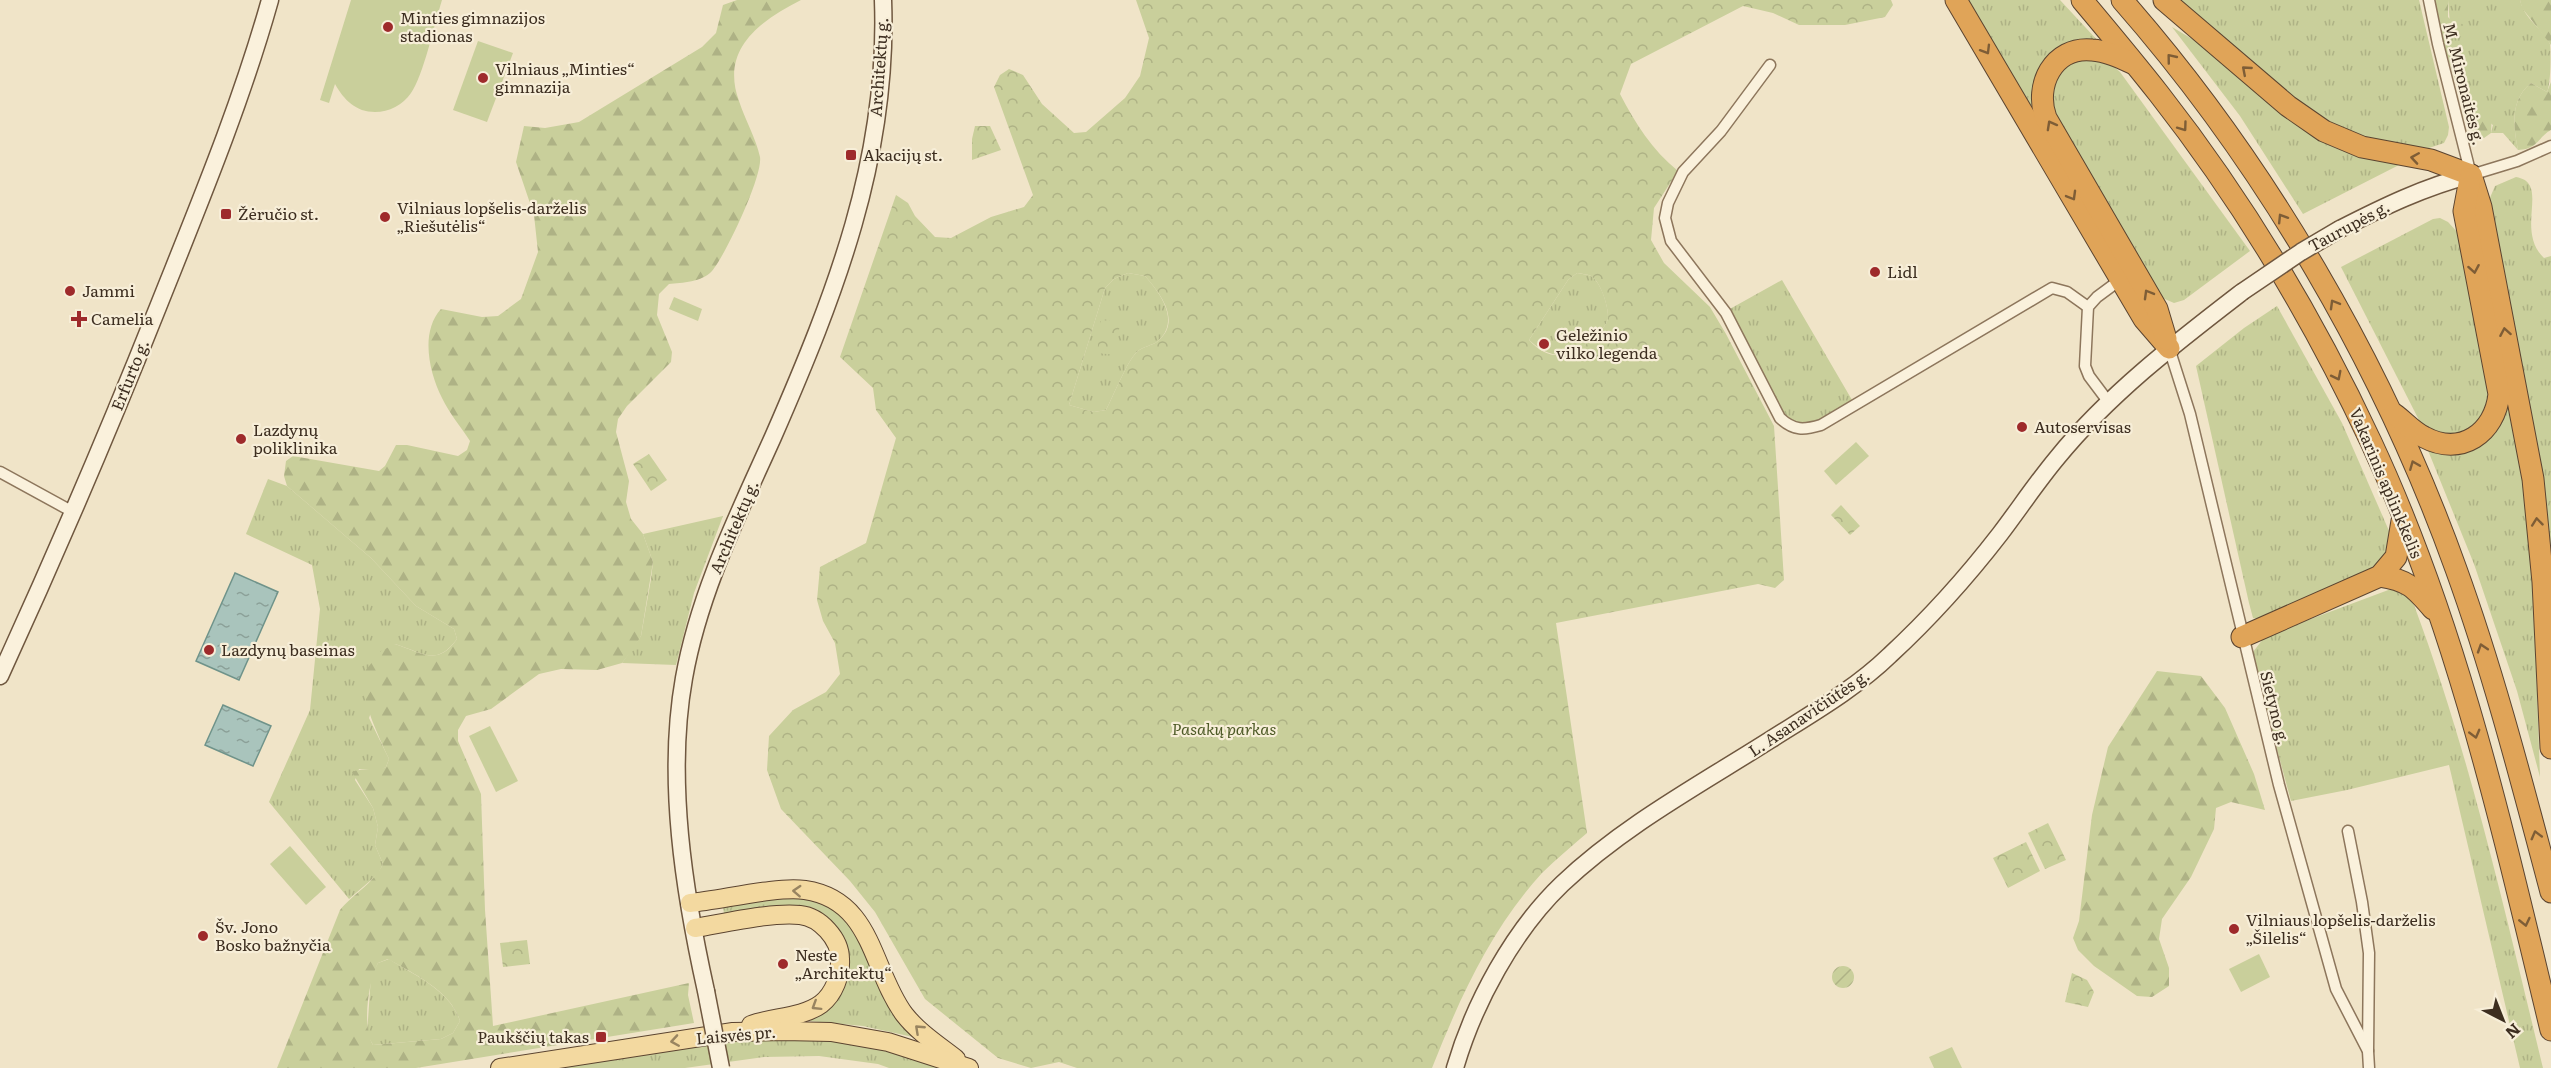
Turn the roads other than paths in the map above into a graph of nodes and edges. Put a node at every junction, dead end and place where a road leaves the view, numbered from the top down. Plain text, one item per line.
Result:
1 (270, 0) edge
2 (883, 0) edge
3 (1956, 0) edge
4 (2082, 0) edge
5 (2122, 0) edge
6 (2164, 0) edge
7 (2429, 0) edge
8 (2134, 64) junction
9 (1770, 65) dead end
10 (2551, 146) edge
11 (2471, 175) junction
12 (2120, 280) junction
13 (2088, 307) junction
14 (2169, 348) junction
15 (2110, 404) junction
16 (2391, 411) junction
17 (0, 472) edge
18 (73, 512) junction
19 (2402, 516) junction
20 (2380, 576) junction
21 (2440, 617) junction
22 (2242, 637) junction
23 (0, 676) edge
24 (2551, 748) edge
25 (2348, 831) dead end
26 (2551, 892) edge
27 (690, 903) junction
28 (695, 928) junction
29 (2551, 1030) edge
30 (733, 1032) junction
31 (2368, 1051) junction
32 (967, 1067) edge
33 (500, 1068) edge
34 (721, 1068) edge
35 (1455, 1068) edge
36 (2369, 1068) edge

1 - 18 street, Erfurto g.
2 - 27 street, Architektų g.
3 -> 12 highway
4 - 8 highway, Vakarinis aplinkkelis
16 -> 5 highway, Vakarinis aplinkkelis
11 -> 6 highway
7 - 11 street, M. Mironaitės g.
14 -> 8 highway
8 -> 19 highway, Vakarinis aplinkkelis
9 - 13 street
10 - 11 street, Taurupės g.
11 - 14 street, Taurupės g., bridge
11 -> 16 highway
24 -> 11 highway
12 - 13 street
12 - 14 highway
13 - 15 street
14 - 15 street, L. Asanavičiūtės g.
14 - 22 street, Sietyno g.
15 - 35 street, L. Asanavičiūtės g.
26 -> 16 highway, Vakarinis aplinkkelis
17 - 18 street
18 - 23 street, Erfurto g.
19 - 20 highway
19 - 21 highway, Vakarinis aplinkkelis
20 - 21 highway
20 - 22 highway
21 -> 29 highway, Vakarinis aplinkkelis
22 - 31 street, Sietyno g.
25 - 31 street
27 - 28 street, Architektų g.
32 -> 27 main road
28 -> 30 main road
28 - 34 street, Architektų g., bridge
30 - 32 main road, Laisvės pr.
30 -> 33 main road, Laisvės pr.
31 - 36 street, Sietyno g.

